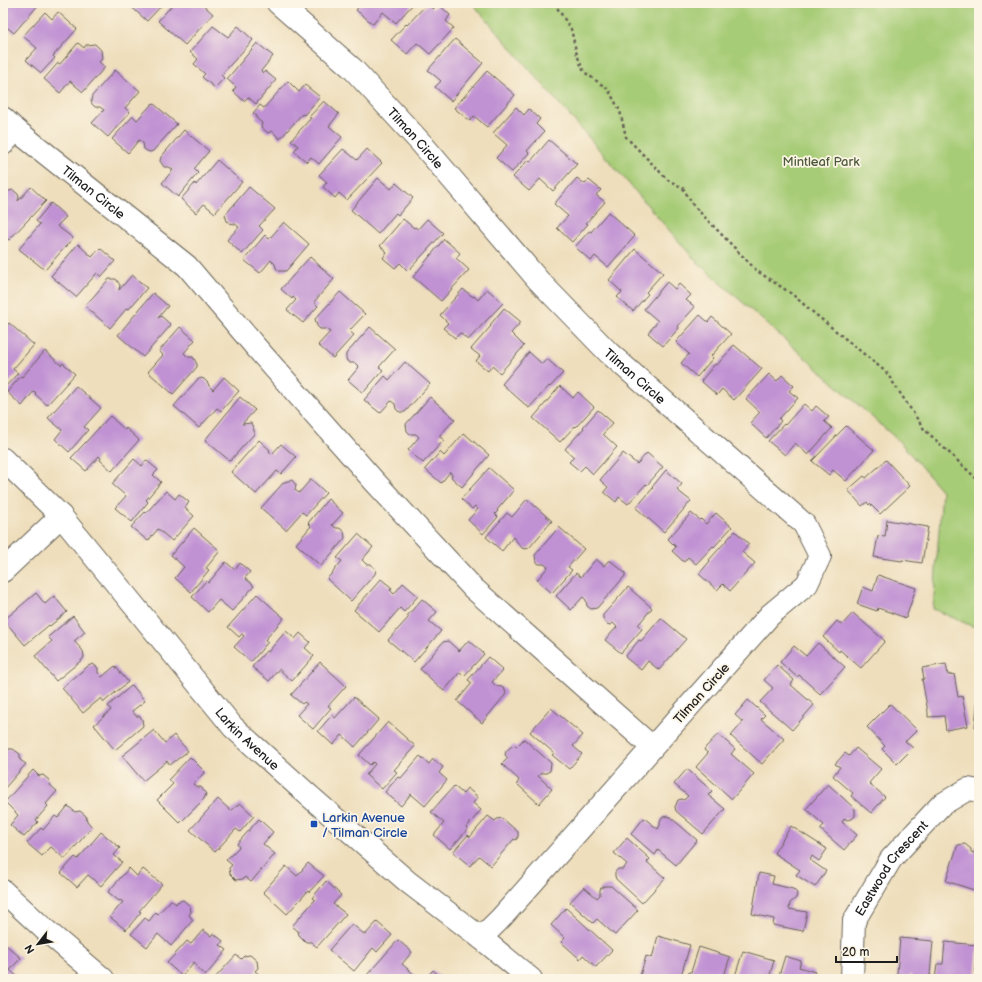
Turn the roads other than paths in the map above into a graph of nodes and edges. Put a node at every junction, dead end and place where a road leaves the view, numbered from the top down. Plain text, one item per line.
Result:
1 (278, 3) edge
2 (7, 131) edge
3 (3, 459) edge
4 (60, 516) junction
5 (3, 571) edge
6 (652, 747) junction
7 (979, 791) edge
8 (3, 891) edge
9 (481, 938) junction
10 (103, 979) edge
11 (531, 979) edge
12 (852, 979) edge

1 - 6 street, Tilman Circle
2 - 6 street, Tilman Circle
3 - 4 street, Larkin Avenue
4 - 5 street
4 - 9 street, Larkin Avenue
6 - 9 street, Tilman Circle
7 - 12 street, Eastwood Crescent
8 - 10 street
9 - 11 street, Larkin Avenue

